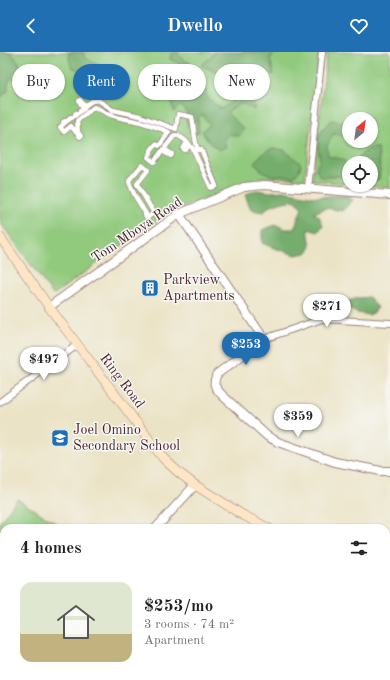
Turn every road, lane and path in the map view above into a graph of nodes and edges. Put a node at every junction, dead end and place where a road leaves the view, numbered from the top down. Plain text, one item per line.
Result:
1 (322, 52) edge
2 (71, 126) joint
3 (142, 165) joint
4 (308, 188) junction
5 (390, 195) edge
6 (179, 214) junction
7 (0, 237) edge
8 (49, 307) junction
9 (390, 322) edge
10 (264, 339) junction
11 (77, 345) junction
12 (0, 402) edge
13 (390, 471) edge
14 (195, 485) junction
15 (160, 524) edge
16 (260, 524) edge

1 - 4 street
2 - 2 street
3 - 3 street
4 - 5 street, Tom Mboya Road
4 - 6 street, Tom Mboya Road
6 - 8 street, Tom Mboya Road
6 - 10 street
7 - 8 main road, Ring Road
8 - 11 main road, Ring Road
9 - 10 street
10 - 13 street
11 - 12 street
11 - 14 main road, Ring Road
14 - 15 street
14 - 16 main road, Ring Road

